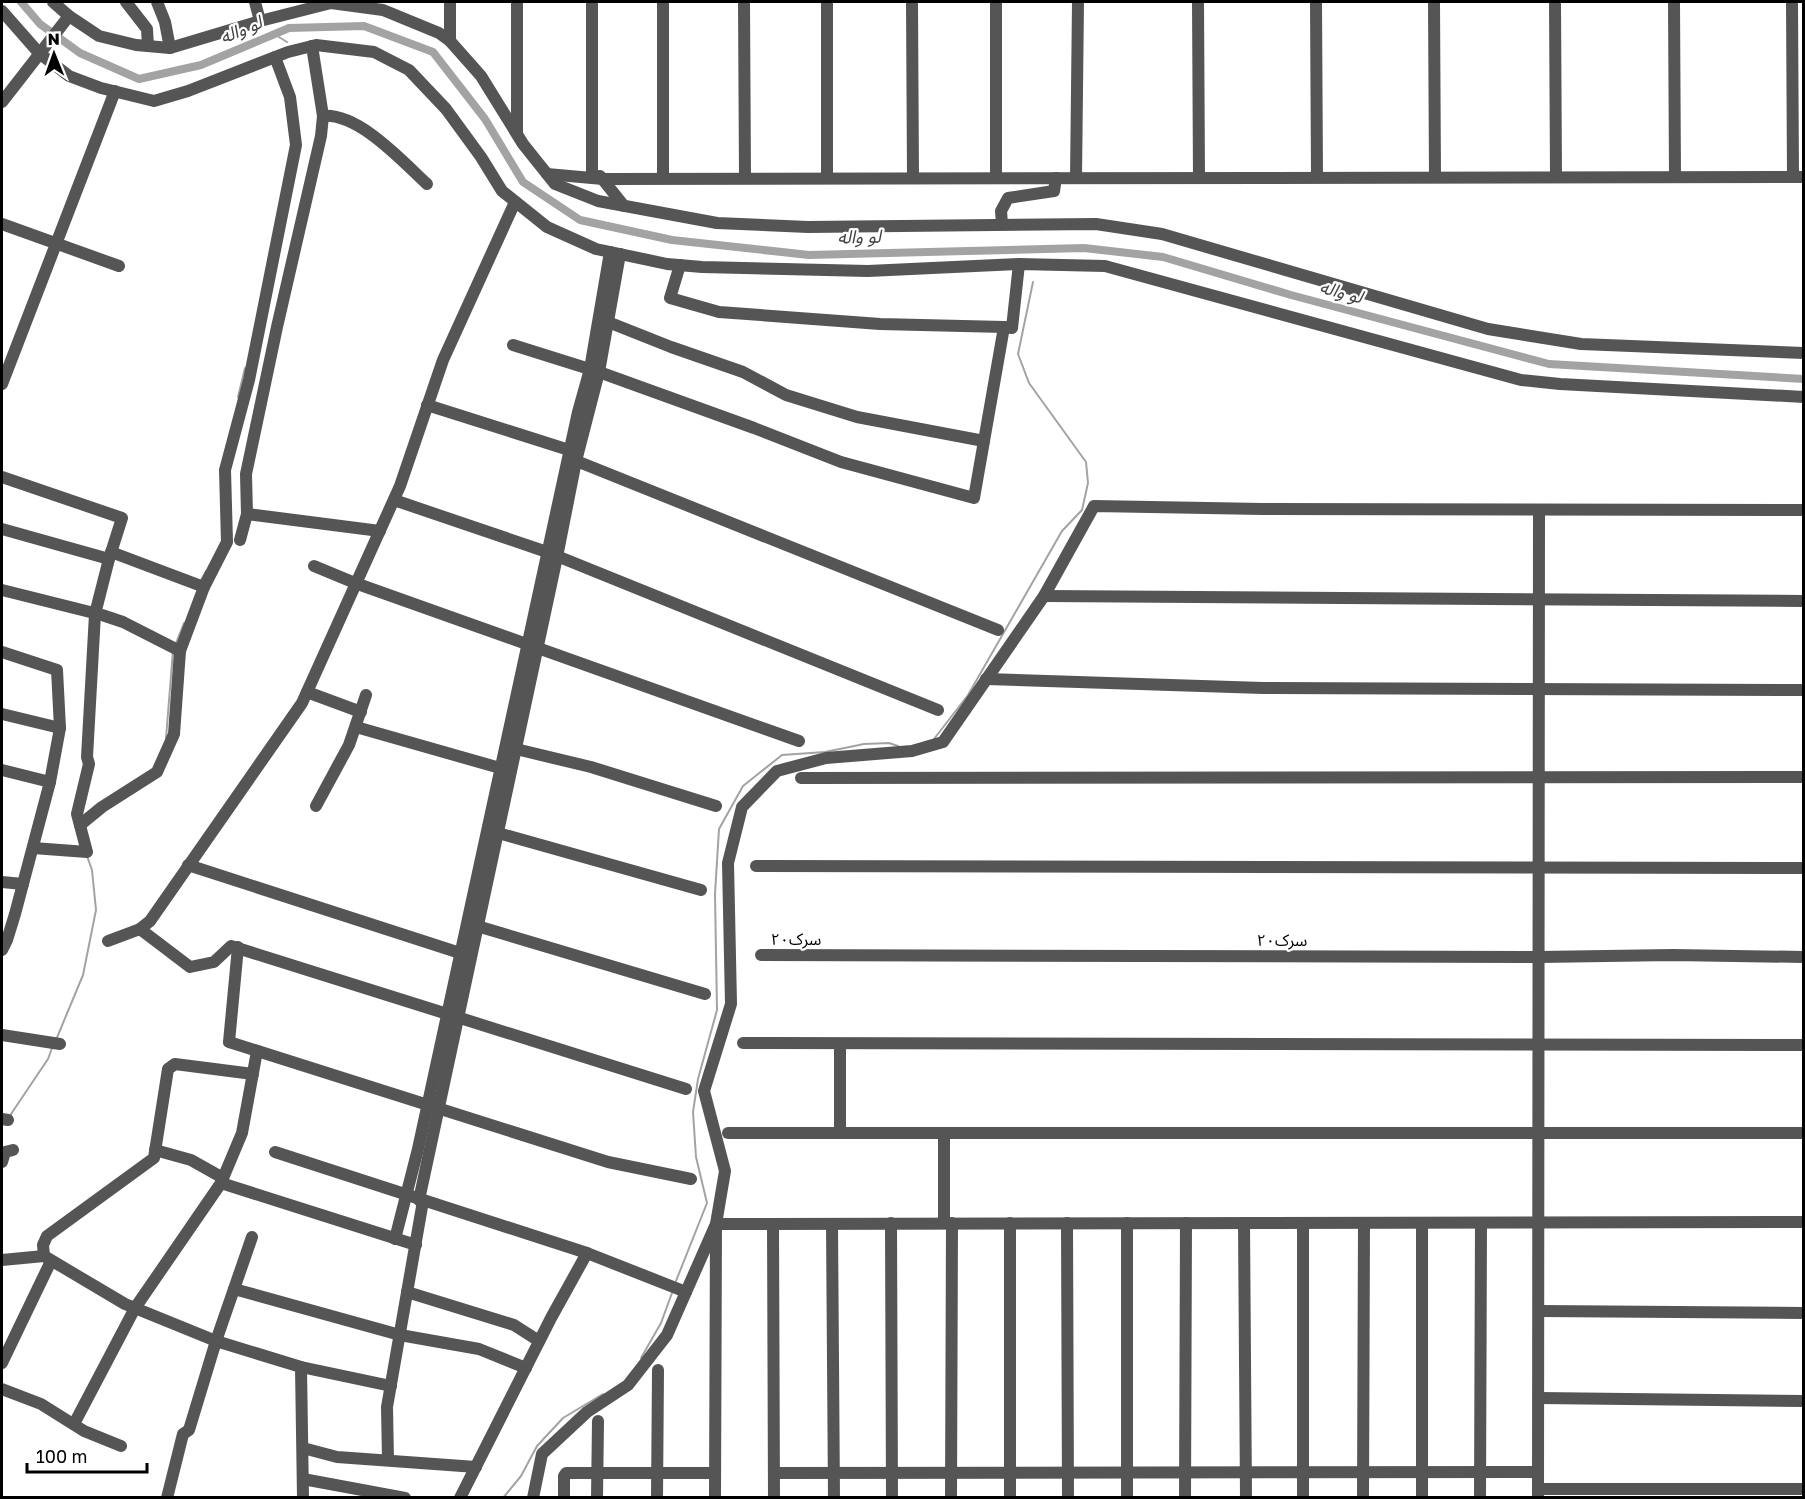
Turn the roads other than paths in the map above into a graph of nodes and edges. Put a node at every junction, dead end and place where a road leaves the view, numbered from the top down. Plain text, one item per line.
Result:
1 (53, 2) edge
2 (126, 2) edge
3 (157, 2) edge
4 (255, 2) edge
5 (450, 2) edge
6 (517, 2) edge
7 (592, 2) edge
8 (663, 2) edge
9 (744, 2) edge
10 (827, 2) edge
11 (912, 2) edge
12 (996, 2) edge
13 (1078, 2) edge
14 (1198, 2) edge
15 (1316, 2) edge
16 (1434, 2) edge
17 (1555, 2) edge
18 (1674, 2) edge
19 (1792, 2) edge
20 (2, 11) edge
21 (67, 18) junction
22 (260, 21) junction
23 (450, 40) junction
24 (148, 46) junction
25 (312, 46) junction
26 (170, 48) junction
27 (42, 50) junction
28 (275, 57) junction
29 (115, 91) junction
30 (2, 102) edge
31 (322, 116) junction
32 (517, 134) junction
33 (547, 174) junction
34 (596, 175) junction
35 (1317, 177) junction
36 (1435, 177) junction
37 (1556, 177) junction
38 (1675, 177) junction
39 (1798, 177) edge
40 (663, 178) junction
41 (745, 178) junction
42 (827, 178) junction
43 (913, 178) junction
44 (996, 178) junction
45 (1056, 178) junction
46 (1076, 178) junction
47 (1199, 178) junction
48 (427, 184) dead end
49 (515, 201) junction
50 (624, 206) junction
51 (2, 224) edge
52 (1002, 224) junction
53 (56, 243) junction
54 (615, 253) junction
55 (1019, 264) junction
56 (680, 265) junction
57 (119, 266) dead end
58 (608, 322) junction
59 (1005, 327) junction
60 (513, 345) dead end
61 (1803, 353) edge
62 (595, 371) junction
63 (2, 384) edge
64 (1803, 397) edge
65 (427, 405) junction
66 (984, 441) junction
67 (571, 456) junction
68 (2, 477) edge
69 (394, 500) junction
70 (1539, 510) junction
71 (1803, 510) edge
72 (247, 514) junction
73 (2, 529) edge
74 (380, 531) junction
75 (240, 540) dead end
76 (110, 555) junction
77 (552, 555) junction
78 (314, 567) dead end
79 (355, 583) junction
80 (204, 587) junction
81 (2, 590) edge
82 (1044, 596) junction
83 (1539, 600) junction
84 (1803, 601) edge
85 (95, 614) junction
86 (998, 630) dead end
87 (532, 646) junction
88 (180, 651) junction
89 (2, 652) edge
90 (987, 679) junction
91 (1539, 689) junction
92 (1803, 690) edge
93 (307, 692) junction
94 (366, 695) dead end
95 (938, 710) dead end
96 (360, 712) junction
97 (2, 714) edge
98 (356, 726) junction
99 (60, 728) junction
100 (799, 741) dead end
101 (516, 749) junction
102 (500, 768) junction
103 (2, 770) edge
104 (1803, 777) edge
105 (801, 778) dead end
106 (1539, 778) junction
107 (50, 782) junction
108 (316, 806) dead end
109 (716, 806) dead end
110 (80, 825) junction
111 (498, 833) junction
112 (33, 848) junction
113 (188, 865) junction
114 (756, 866) dead end
115 (1539, 867) junction
116 (1803, 868) edge
117 (2, 882) edge
118 (23, 884) junction
119 (701, 890) dead end
120 (477, 926) junction
121 (140, 929) junction
122 (108, 941) dead end
123 (238, 947) junction
124 (2, 950) edge
125 (460, 953) junction
126 (761, 955) dead end
127 (1539, 957) junction
128 (1803, 957) edge
129 (705, 994) dead end
130 (453, 1015) junction
131 (2, 1035) edge
132 (743, 1043) dead end
133 (60, 1044) dead end
134 (840, 1044) junction
135 (1539, 1045) junction
136 (1803, 1045) edge
137 (257, 1051) junction
138 (253, 1074) junction
139 (686, 1089) dead end
140 (433, 1105) junction
141 (1539, 1132) junction
142 (728, 1133) dead end
143 (944, 1133) junction
144 (1803, 1133) edge
145 (840, 1134) junction
146 (13, 1150) dead end
147 (155, 1150) junction
148 (275, 1152) dead end
149 (2, 1162) edge
150 (691, 1179) dead end
151 (222, 1181) junction
152 (406, 1196) junction
153 (421, 1201) junction
154 (1803, 1222) edge
155 (891, 1223) junction
156 (948, 1223) junction
157 (1010, 1223) junction
158 (1067, 1223) junction
159 (1127, 1223) junction
160 (1186, 1223) junction
161 (1244, 1223) junction
162 (1304, 1223) junction
163 (1364, 1223) junction
164 (1422, 1223) junction
165 (1481, 1223) junction
166 (1539, 1223) junction
167 (716, 1224) junction
168 (773, 1224) junction
169 (832, 1224) junction
170 (252, 1237) dead end
171 (395, 1239) junction
172 (416, 1245) junction
173 (587, 1253) junction
174 (47, 1258) junction
175 (2, 1260) edge
176 (234, 1288) junction
177 (407, 1292) junction
178 (686, 1292) junction
179 (135, 1308) junction
180 (1539, 1311) junction
181 (1803, 1313) edge
182 (400, 1335) junction
183 (216, 1341) junction
184 (539, 1341) junction
185 (2, 1363) edge
186 (301, 1367) junction
187 (526, 1368) junction
188 (658, 1370) dead end
189 (391, 1386) junction
190 (2, 1389) edge
191 (1539, 1398) junction
192 (1803, 1401) edge
193 (598, 1421) dead end
194 (74, 1424) junction
195 (121, 1446) dead end
196 (303, 1449) junction
197 (388, 1461) junction
198 (476, 1467) junction
199 (1304, 1472) junction
200 (1363, 1472) junction
201 (1422, 1472) junction
202 (1480, 1472) junction
203 (1538, 1472) junction
204 (598, 1473) junction
205 (657, 1473) junction
206 (715, 1473) junction
207 (774, 1473) junction
208 (833, 1473) junction
209 (892, 1473) junction
210 (952, 1473) junction
211 (1010, 1473) junction
212 (1068, 1473) junction
213 (1127, 1473) junction
214 (1185, 1473) junction
215 (1245, 1473) junction
216 (303, 1479) junction
217 (1803, 1489) edge
218 (1538, 1493) edge
219 (167, 1497) edge
220 (303, 1497) edge
221 (405, 1497) edge
222 (460, 1497) edge
223 (532, 1497) edge
224 (564, 1497) edge
225 (597, 1497) edge
226 (657, 1497) edge
227 (715, 1497) edge
228 (774, 1497) edge
229 (834, 1497) edge
230 (892, 1497) edge
231 (951, 1497) edge
232 (1010, 1497) edge
233 (1068, 1497) edge
234 (1127, 1497) edge
235 (1185, 1497) edge
236 (1245, 1497) edge
237 (1304, 1497) edge
238 (1363, 1497) edge
239 (1422, 1497) edge
240 (1480, 1497) edge

1 - 21 street
2 - 24 street
3 - 26 street
4 - 22 street
5 - 23 street
6 - 32 street
7 - 34 street
8 - 40 street
9 - 41 street
10 - 42 street
11 - 43 street
12 - 44 street
13 - 46 street
14 - 47 street
15 - 35 street
16 - 36 street
17 - 37 street
18 - 38 street
19 - 39 street
20 - 27 street
21 - 24 street
21 - 27 street
22 - 23 street
22 - 26 street
23 - 32 street
24 - 26 street
25 - 28 street
25 - 31 street
25 - 49 street
27 - 29 street
27 - 30 street
28 - 29 street
28 - 80 street
29 - 53 street
31 - 48 street
31 - 72 street
32 - 33 street
33 - 34 street
33 - 50 street
34 - 40 street
34 - 50 street
35 - 36 street
35 - 47 street
36 - 37 street
37 - 38 street
38 - 39 street
40 - 41 street
41 - 42 street
42 - 43 street
43 - 44 street
44 - 45 street
45 - 46 street
45 - 52 street
46 - 47 street
49 - 54 street
49 - 65 street
50 - 52 street
51 - 53 street
52 - 61 street
53 - 57 street
53 - 63 street
54 - 56 street
54 - 58 street
54 - 62 street
55 - 56 street
55 - 59 street
55 - 64 street
56 - 59 street
58 - 62 street
58 - 66 street
59 - 66 street
60 - 62 street
62 - 66 street
62 - 67 street
65 - 67 street
65 - 69 street
67 - 77 street
67 - 86 street
68 - 76 street
69 - 74 street
69 - 77 street
70 - 71 street
70 - 82 street
70 - 83 street
72 - 74 street
72 - 75 street
73 - 76 street
74 - 79 street
76 - 80 street
76 - 85 street
77 - 87 street
77 - 95 street
78 - 79 street
79 - 87 street
79 - 93 street
80 - 88 street
81 - 85 street
82 - 83 street
82 - 90 street
83 - 84 street
83 - 91 street
85 - 88 street
85 - 110 street
87 - 100 street
87 - 101 street
87 - 102 street
88 - 110 street
89 - 99 street
90 - 91 street
90 - 167 street
91 - 92 street
91 - 106 street
93 - 96 street
93 - 113 street
94 - 96 street
96 - 98 street
97 - 99 street
98 - 102 street
98 - 108 street
99 - 107 street
101 - 109 street
101 - 111 street
102 - 125 street
103 - 107 street
104 - 106 street
105 - 106 street
106 - 115 street
107 - 112 street
110 - 112 street
111 - 119 street
111 - 120 street
112 - 118 street
113 - 121 street
113 - 125 street
114 - 115 street
115 - 116 street
115 - 127 street
117 - 118 street
118 - 124 street
120 - 129 street
120 - 130 street
121 - 122 street
121 - 123 street
123 - 130 street
123 - 137 street
125 - 130 street
126 - 127 street, سرک۲۰
127 - 128 street, سرک۲۰
127 - 135 street
130 - 139 street
130 - 140 street
131 - 133 street
132 - 134 street
134 - 135 street
134 - 145 street
135 - 136 street
135 - 141 street
137 - 138 street
137 - 140 street
138 - 147 street
138 - 151 street
140 - 150 street
140 - 152 street
140 - 153 street
141 - 143 street
141 - 144 street
141 - 166 street
142 - 145 street
143 - 145 street
143 - 156 street
146 - 149 street
147 - 151 street
147 - 174 street
148 - 152 street
151 - 171 street
151 - 179 street
152 - 153 street
152 - 171 street
153 - 172 street
153 - 173 street
154 - 166 street
155 - 156 street
155 - 169 street
155 - 209 street
156 - 157 street
156 - 210 street
157 - 158 street
157 - 211 street
158 - 159 street
158 - 212 street
159 - 160 street
159 - 213 street
160 - 161 street
160 - 214 street
161 - 162 street
161 - 215 street
162 - 163 street
162 - 199 street
163 - 164 street
163 - 200 street
164 - 165 street
164 - 201 street
165 - 166 street
165 - 202 street
166 - 180 street
167 - 168 street
167 - 178 street
167 - 206 street
168 - 169 street
168 - 207 street
169 - 208 street
170 - 176 street
171 - 172 street
172 - 177 street
173 - 178 street
173 - 184 street
174 - 175 street
174 - 179 street
174 - 185 street
176 - 182 street
176 - 183 street
177 - 182 street
177 - 184 street
178 - 223 street
179 - 183 street
179 - 194 street
180 - 181 street
180 - 191 street
182 - 187 street
182 - 189 street
183 - 186 street
183 - 219 street
184 - 187 street
186 - 189 street
186 - 196 street
187 - 198 street
188 - 205 street
189 - 197 street
190 - 194 street
191 - 192 street
191 - 203 street
193 - 204 street
194 - 195 street
196 - 197 street
196 - 216 street
197 - 198 street
198 - 222 street
199 - 200 street
199 - 215 street
199 - 237 street
200 - 201 street
200 - 238 street
201 - 202 street
201 - 239 street
202 - 203 street
202 - 240 street
203 - 218 street
204 - 205 street
204 - 224 street
204 - 225 street
205 - 206 street
205 - 226 street
206 - 227 street
207 - 208 street
207 - 228 street
208 - 209 street
208 - 229 street
209 - 210 street
209 - 230 street
210 - 211 street
210 - 231 street
211 - 212 street
211 - 232 street
212 - 213 street
212 - 233 street
213 - 214 street
213 - 234 street
214 - 215 street
214 - 235 street
215 - 236 street
216 - 220 street
216 - 221 street
217 - 218 street

